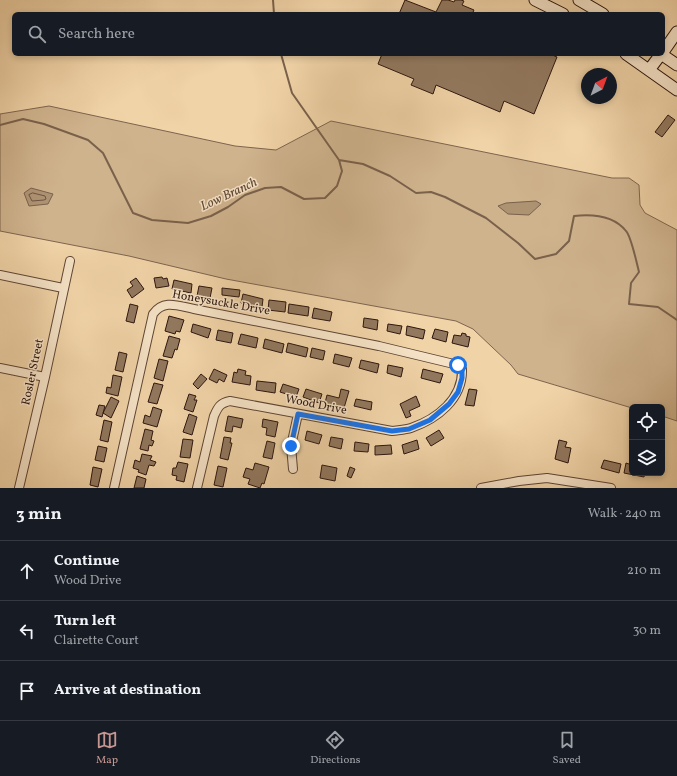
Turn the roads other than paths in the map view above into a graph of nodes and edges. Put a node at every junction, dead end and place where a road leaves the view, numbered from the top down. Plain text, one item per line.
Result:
1 (535, 0) edge
2 (579, 0) edge
3 (558, 12) edge
4 (600, 12) edge
5 (677, 32) edge
6 (665, 50) edge
7 (629, 56) edge
8 (660, 56) edge
9 (665, 56) edge
10 (677, 65) edge
11 (649, 70) junction
12 (677, 90) edge
13 (70, 261) dead end
14 (0, 275) edge
15 (63, 288) junction
16 (0, 368) edge
17 (462, 369) joint
18 (45, 377) junction
19 (298, 414) junction
20 (293, 469) dead end
21 (19, 488) edge
22 (114, 488) edge
23 (198, 488) edge
24 (481, 488) edge
25 (610, 488) edge

1 - 3 main road
2 - 4 main road
5 - 6 main road
7 - 11 main road
8 - 11 main road
9 - 10 main road
11 - 12 main road
13 - 15 street, Rosler Street
14 - 15 street
15 - 18 street, Rosler Street
16 - 18 street
17 - 19 street, Wood Drive
17 - 22 street, Honeysuckle Drive
18 - 21 street, Rosler Street
19 - 20 street
19 - 23 street, Wood Drive
24 - 25 street

